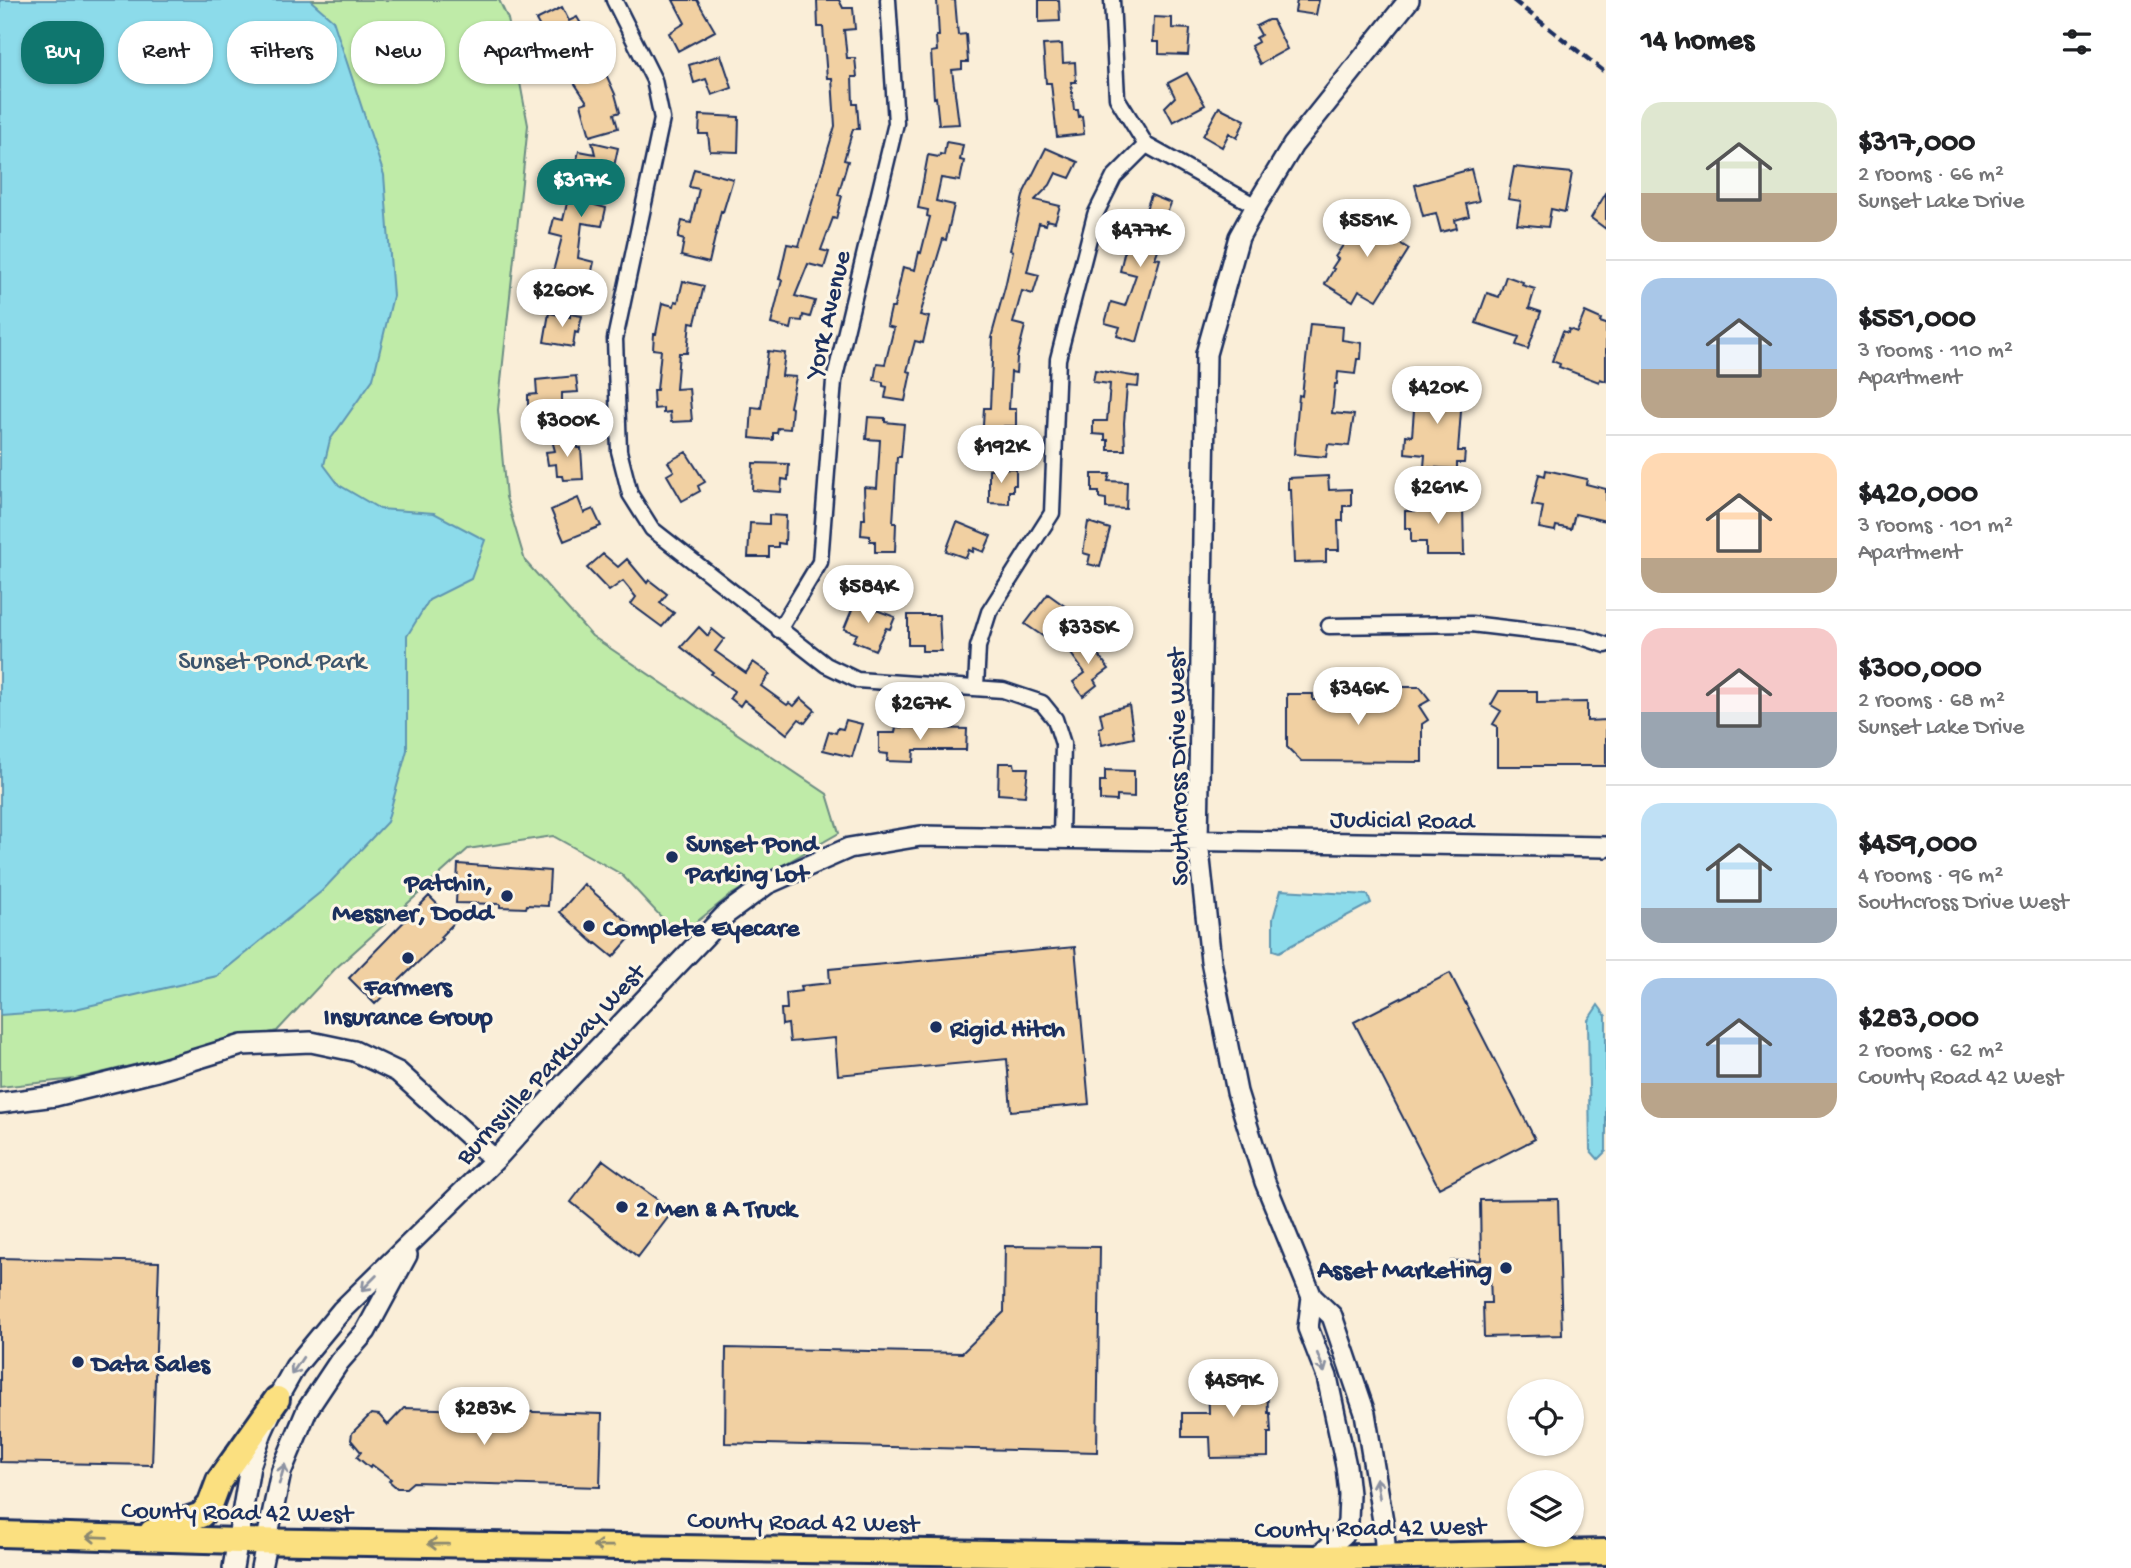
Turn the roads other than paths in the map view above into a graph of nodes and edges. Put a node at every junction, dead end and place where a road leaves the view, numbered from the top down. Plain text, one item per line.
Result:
1 (614, 0) edge
2 (888, 0) edge
3 (1112, 0) edge
4 (1409, 0) edge
5 (1146, 145) junction
6 (1256, 206) junction
7 (1329, 626) dead end
8 (779, 630) junction
9 (1606, 645) edge
10 (976, 687) junction
11 (1061, 837) junction
12 (1198, 841) junction
13 (1606, 847) edge
14 (0, 1103) edge
15 (495, 1160) junction
16 (417, 1236) junction
17 (1312, 1297) junction
18 (277, 1399) junction
19 (0, 1534) edge
20 (135, 1538) junction
21 (239, 1541) junction
22 (267, 1541) junction
23 (1604, 1552) edge
24 (1316, 1558) junction
25 (1377, 1562) edge
26 (233, 1568) edge
27 (261, 1568) edge
28 (1537, 1568) edge

1 - 8 street
2 - 8 street, York Avenue
3 - 5 street
4 - 6 street, Southcross Drive West
5 - 6 street
5 - 10 street
6 - 12 street, Southcross Drive West
7 - 9 street
8 - 10 street
10 - 11 street
11 - 12 street, Burnsville Parkway West
11 - 15 street, Burnsville Parkway West
12 - 13 street, Judicial Road
12 - 17 street, Southcross Drive West
14 - 15 street
15 - 16 street, Burnsville Parkway West
16 -> 18 street, Burnsville Parkway West
22 -> 16 street, Burnsville Parkway West
17 -> 24 street, Southcross Drive West
25 -> 17 street, Southcross Drive West
18 - 20 highway
18 - 21 street, Burnsville Parkway West
20 -> 19 highway, County Road 42 West
20 - 21 highway, County Road 42 West
21 - 22 highway, County Road 42 West
21 - 26 street, Burnsville Parkway West
24 -> 22 highway, County Road 42 West
22 - 27 street, Burnsville Parkway West
23 - 25 highway, County Road 42 West
23 - 28 highway
24 - 25 highway, County Road 42 West

